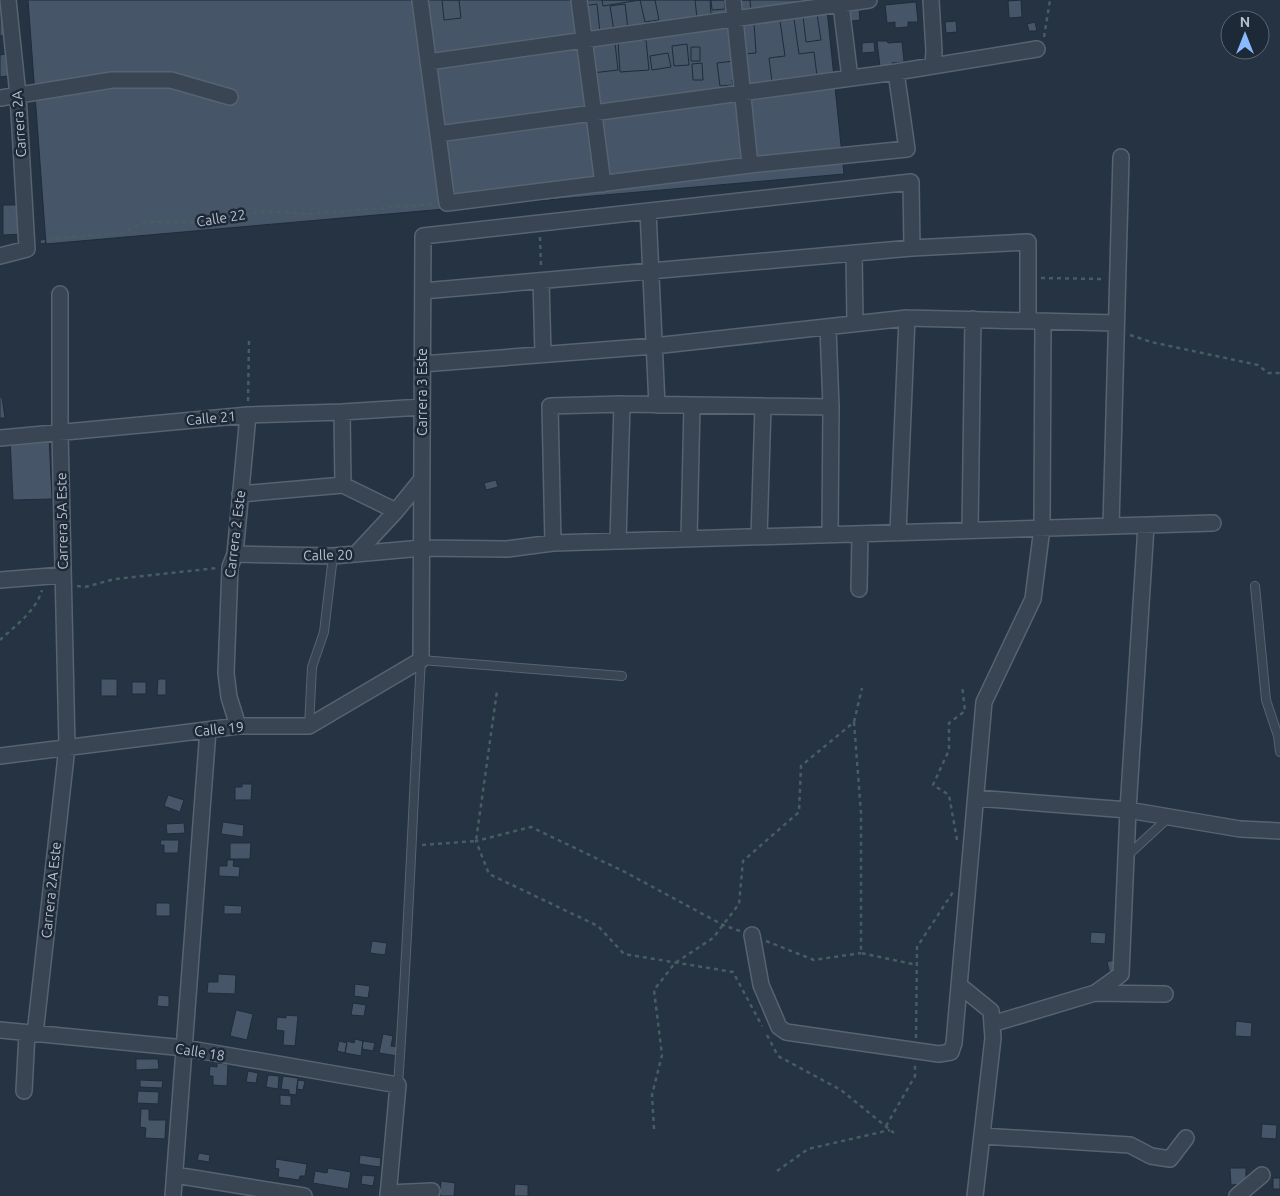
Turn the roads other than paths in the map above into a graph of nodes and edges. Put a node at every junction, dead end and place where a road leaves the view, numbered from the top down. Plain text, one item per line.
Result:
1 (8, 0) edge
2 (420, 0) edge
3 (579, 0) edge
4 (733, 0) edge
5 (869, 0) edge
6 (931, 0) edge
7 (841, 5) junction
8 (735, 19) junction
9 (584, 40) junction
10 (1037, 49) road end
11 (428, 62) junction
12 (933, 66) junction
13 (896, 72) junction
14 (850, 78) junction
15 (743, 93) junction
16 (18, 95) junction
17 (230, 97) dead end
18 (0, 98) edge
19 (594, 113) junction
20 (438, 134) junction
21 (1121, 158) dead end
22 (750, 166) junction
23 (603, 184) junction
24 (648, 211) junction
25 (912, 248) junction
26 (854, 253) junction
27 (0, 256) edge
28 (650, 271) junction
29 (541, 281) junction
30 (423, 291) junction
31 (60, 294) dead end
32 (907, 318) junction
33 (973, 319) junction
34 (1035, 321) junction
35 (855, 323) junction
36 (828, 327) junction
37 (1116, 327) junction
38 (654, 346) junction
39 (543, 354) junction
40 (422, 364) junction
41 (622, 404) junction
42 (657, 404) junction
43 (692, 405) junction
44 (422, 406) junction
45 (762, 406) junction
46 (831, 407) junction
47 (342, 412) junction
48 (248, 415) junction
49 (60, 431) junction
50 (0, 438) edge
51 (422, 479) junction
52 (343, 485) junction
53 (240, 494) junction
54 (396, 511) junction
55 (1213, 523) dead end
56 (1111, 526) junction
57 (1146, 526) junction
58 (1042, 528) junction
59 (970, 530) junction
60 (898, 533) junction
61 (860, 534) junction
62 (830, 535) junction
63 (759, 537) junction
64 (689, 539) junction
65 (618, 541) junction
66 (553, 543) junction
67 (422, 548) junction
68 (356, 554) junction
69 (333, 556) junction
70 (232, 561) junction
71 (0, 580) edge
72 (63, 580) junction
73 (1255, 586) dead end
74 (859, 589) dead end
75 (420, 660) junction
76 (622, 676) dead end
77 (238, 726) junction
78 (309, 726) junction
79 (208, 730) junction
80 (67, 747) junction
81 (1280, 752) edge
82 (0, 756) edge
83 (976, 798) junction
84 (1128, 810) junction
85 (1169, 817) junction
86 (1280, 831) edge
87 (1126, 857) junction
88 (752, 936) road end
89 (959, 985) junction
90 (1095, 993) junction
91 (1165, 994) dead end
92 (992, 1024) junction
93 (0, 1030) edge
94 (31, 1033) junction
95 (185, 1048) junction
96 (398, 1084) junction
97 (24, 1091) dead end
98 (982, 1136) junction
99 (1186, 1138) dead end
100 (175, 1175) junction
101 (1262, 1175) dead end
102 (432, 1191) dead end
103 (388, 1194) edge
104 (173, 1196) edge
105 (304, 1196) edge
106 (975, 1196) edge
107 (1237, 1196) edge

1 - 16 street, Carrera 2A
2 - 11 street
3 - 9 street
4 - 8 street
5 - 7 street
6 - 12 street
7 - 8 street
7 - 14 street
8 - 9 street
8 - 15 street
9 - 11 street
9 - 19 street
10 - 12 street
11 - 20 street
12 - 13 street
13 - 14 street
13 - 22 street
14 - 15 street
15 - 19 street
15 - 22 street
16 - 17 street
16 - 18 street
16 - 27 street, Carrera 2A
19 - 20 street
19 - 23 street
20 - 23 street
21 - 37 street
22 - 23 street
24 - 25 street
24 - 28 street
24 - 30 street, Carrera 3 Este
25 - 26 street
25 - 34 street
26 - 28 street
26 - 35 street
28 - 29 street
28 - 38 street
29 - 30 street
29 - 39 street
30 - 40 street, Carrera 3 Este
31 - 49 street, Carrera 5A Este
32 - 33 street
32 - 35 street
32 - 60 street
33 - 34 street
33 - 59 street
34 - 37 street
34 - 58 street
35 - 36 street
36 - 38 street
36 - 46 street
37 - 56 street
38 - 39 street
38 - 42 street
39 - 40 street
40 - 44 street, Carrera 3 Este
41 - 42 street
41 - 65 street
41 - 66 street
42 - 43 street
43 - 45 street
43 - 64 street
44 - 47 street, Calle 21
44 - 51 street, Carrera 3 Este
45 - 46 street
45 - 63 street
46 - 62 street
47 - 48 street, Calle 21
47 - 52 street
48 - 49 street, Calle 21
48 - 53 street, Carrera 2 Este
49 - 50 street, Calle 21
49 - 72 street, Carrera 5A Este
51 - 54 street
51 - 67 street, Carrera 3 Este
52 - 53 street
52 - 54 street
53 - 70 street, Carrera 2 Este
54 - 68 street
55 - 57 street, Calle 20
56 - 57 street, Calle 20
56 - 58 street, Calle 20
57 - 84 street
58 - 59 street, Calle 20
58 - 83 street
59 - 60 street, Calle 20
60 - 61 street, Calle 20
61 - 62 street, Calle 20
61 - 74 street
62 - 63 street, Calle 20
63 - 64 street, Calle 20
64 - 65 street, Calle 20
65 - 66 street, Calle 20
66 - 67 street, Calle 20
67 - 68 street, Calle 20
67 - 75 street, Carrera 3 Este
68 - 69 street, Calle 20
69 - 70 street, Calle 20
69 - 78 lane
70 - 77 street, Carrera 2 Este
71 - 72 street
72 - 80 street, Carrera 5A Este
73 - 81 lane
75 - 76 lane
75 - 78 street
75 - 96 lane
77 - 78 street, Calle 19
77 - 79 street, Calle 19
79 - 80 street, Calle 19
79 - 95 street
80 - 82 street, Calle 19
80 - 94 street, Carrera 2A Este
83 - 84 street
83 - 89 street
84 - 85 street
84 - 87 street
85 - 86 street
85 - 87 lane
87 - 90 street
88 - 89 street
89 - 92 street
90 - 91 street
90 - 92 street
92 - 98 street
93 - 94 street, Calle 18
94 - 95 street, Calle 18
94 - 97 street, Carrera 2A Este
95 - 96 street, Calle 18
95 - 100 street
96 - 103 street
98 - 99 street
98 - 106 street
100 - 104 street
100 - 105 street
101 - 107 street
102 - 103 street

